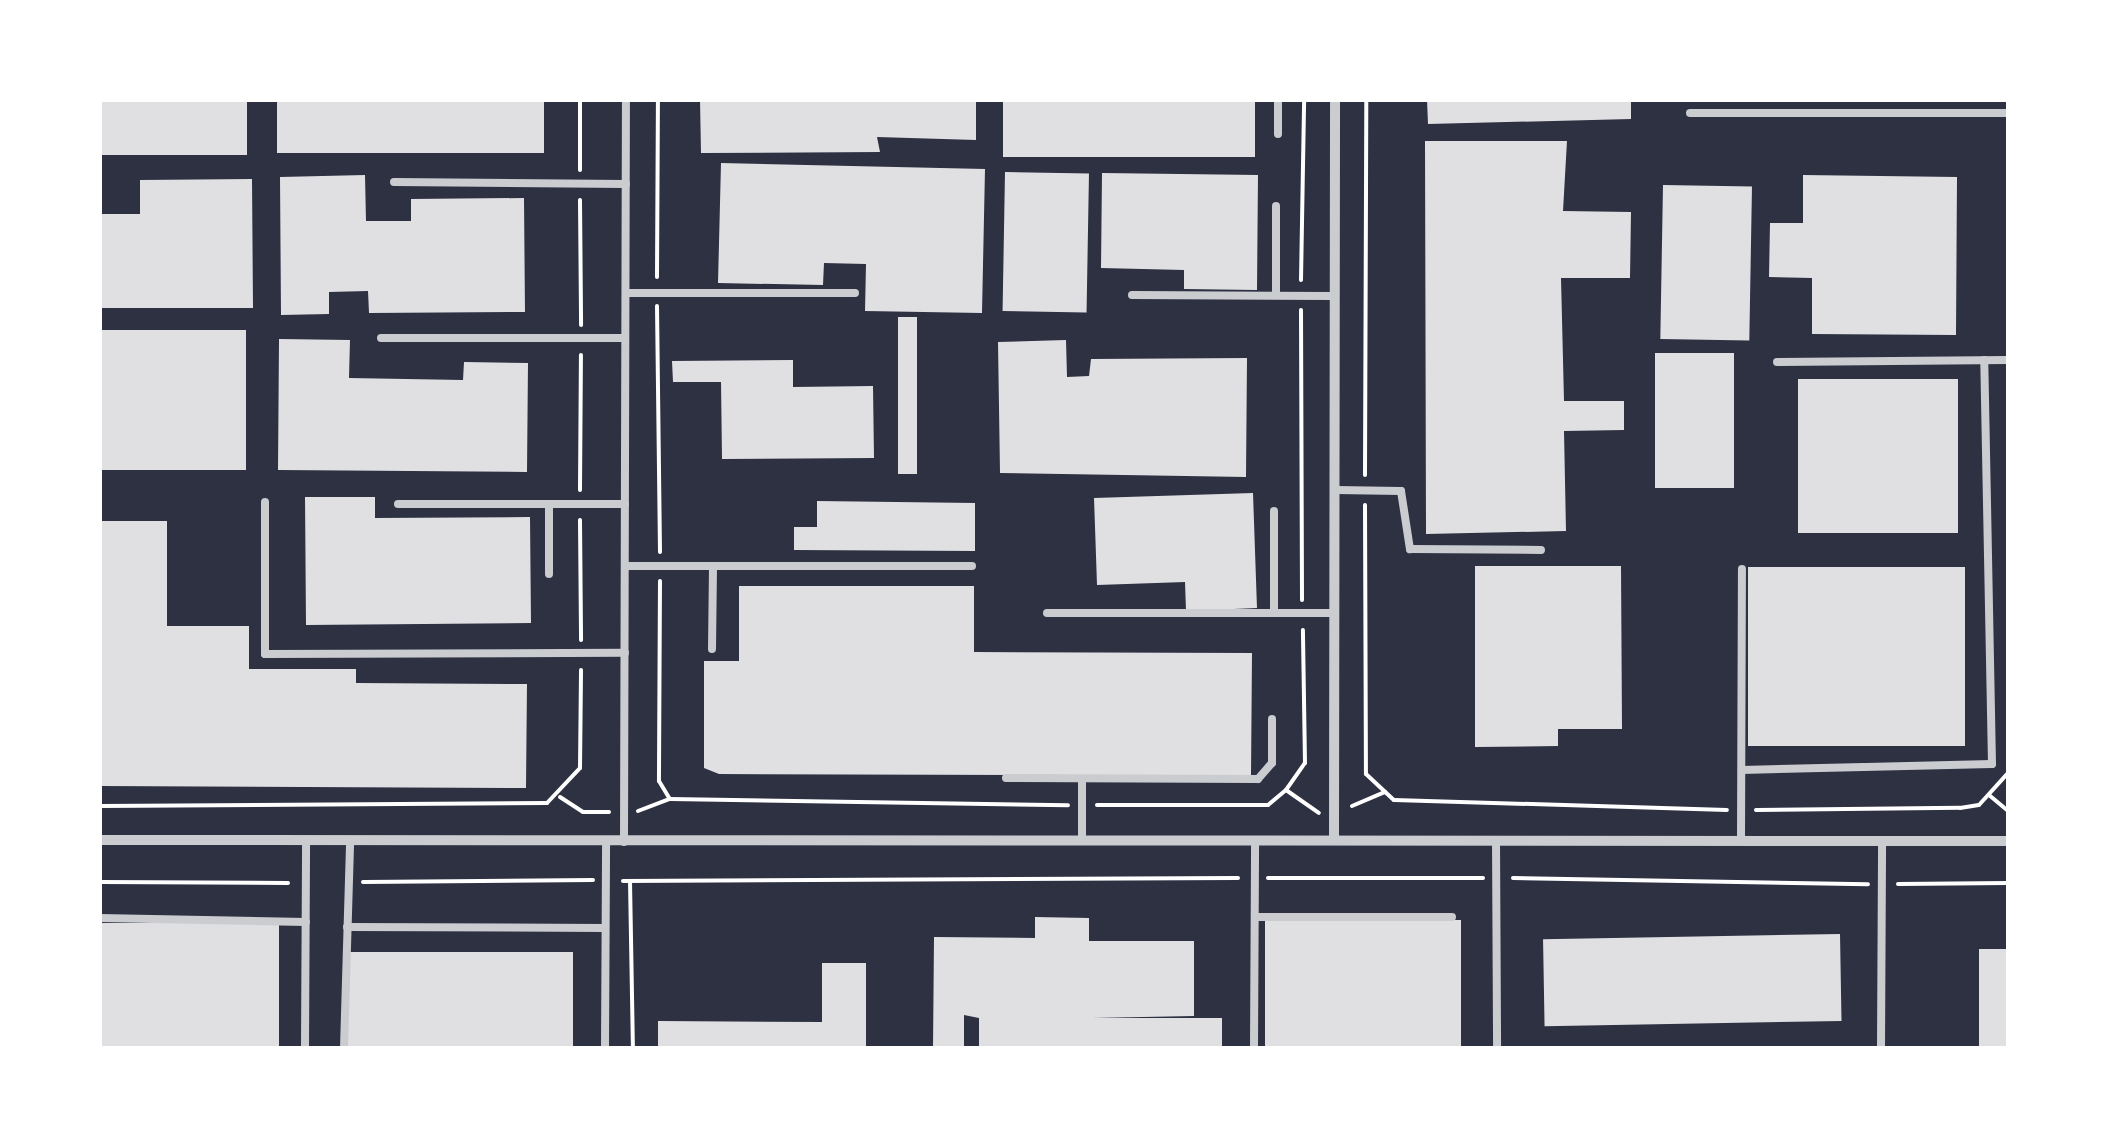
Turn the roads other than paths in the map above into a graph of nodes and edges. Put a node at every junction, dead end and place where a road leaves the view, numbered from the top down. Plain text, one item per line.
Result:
1 (626, 100) edge
2 (1278, 100) edge
3 (1335, 100) edge
4 (1690, 113) dead end
5 (2008, 113) edge
6 (1278, 134) dead end
7 (394, 182) dead end
8 (626, 184) junction
9 (1276, 206) dead end
10 (626, 293) junction
11 (855, 294) dead end
12 (1132, 295) dead end
13 (1276, 295) junction
14 (1334, 296) junction
15 (380, 338) dead end
16 (625, 338) junction
17 (1984, 360) junction
18 (2008, 360) edge
19 (1777, 362) dead end
20 (1336, 490) junction
21 (264, 502) dead end
22 (398, 504) dead end
23 (549, 504) junction
24 (625, 504) junction
25 (1274, 511) dead end
26 (1541, 550) dead end
27 (625, 566) junction
28 (714, 566) junction
29 (972, 566) dead end
30 (1742, 569) dead end
31 (549, 574) dead end
32 (1047, 613) dead end
33 (1274, 613) junction
34 (1335, 613) junction
35 (712, 649) dead end
36 (624, 653) junction
37 (1272, 719) dead end
38 (1742, 770) junction
39 (1006, 778) dead end
40 (1082, 779) junction
41 (100, 840) edge
42 (1334, 840) junction
43 (1496, 840) junction
44 (1742, 840) junction
45 (1882, 840) junction
46 (306, 841) junction
47 (1082, 841) junction
48 (1255, 841) junction
49 (2008, 841) edge
50 (350, 842) junction
51 (606, 842) junction
52 (624, 842) junction
53 (1255, 917) junction
54 (100, 918) edge
55 (1452, 918) dead end
56 (306, 922) junction
57 (347, 927) junction
58 (605, 928) junction
59 (305, 1048) edge
60 (344, 1048) edge
61 (604, 1048) edge
62 (1254, 1048) edge
63 (1497, 1048) edge
64 (1881, 1048) edge

1 - 8 lane
2 - 6 lane
3 - 14 street
4 - 5 lane
7 - 8 lane
8 - 10 lane
9 - 13 lane
10 - 11 lane
10 - 16 lane
12 - 13 lane
13 - 14 lane
14 - 20 street
15 - 16 lane
16 - 24 lane
17 - 18 lane
17 - 19 lane
17 - 38 lane
20 - 26 lane
20 - 34 street
21 - 36 lane
22 - 23 lane
23 - 24 lane
23 - 31 lane
24 - 27 lane
25 - 33 lane
27 - 28 lane
27 - 36 lane
28 - 29 lane
28 - 35 lane
30 - 38 lane
32 - 33 lane
33 - 34 lane
34 - 42 street
36 - 52 lane
37 - 40 lane
38 - 44 lane
39 - 40 lane
40 - 47 lane
41 - 46 street
42 - 43 street
42 - 48 street
43 - 44 street
43 - 63 lane
44 - 45 street
45 - 49 street
45 - 64 lane
46 - 50 street
46 - 56 lane
47 - 48 street
47 - 52 street
48 - 53 lane
50 - 51 street
50 - 57 lane
51 - 52 street
51 - 58 lane
53 - 55 lane
53 - 62 lane
54 - 56 lane
56 - 59 lane
57 - 58 lane
57 - 60 lane
58 - 61 lane

